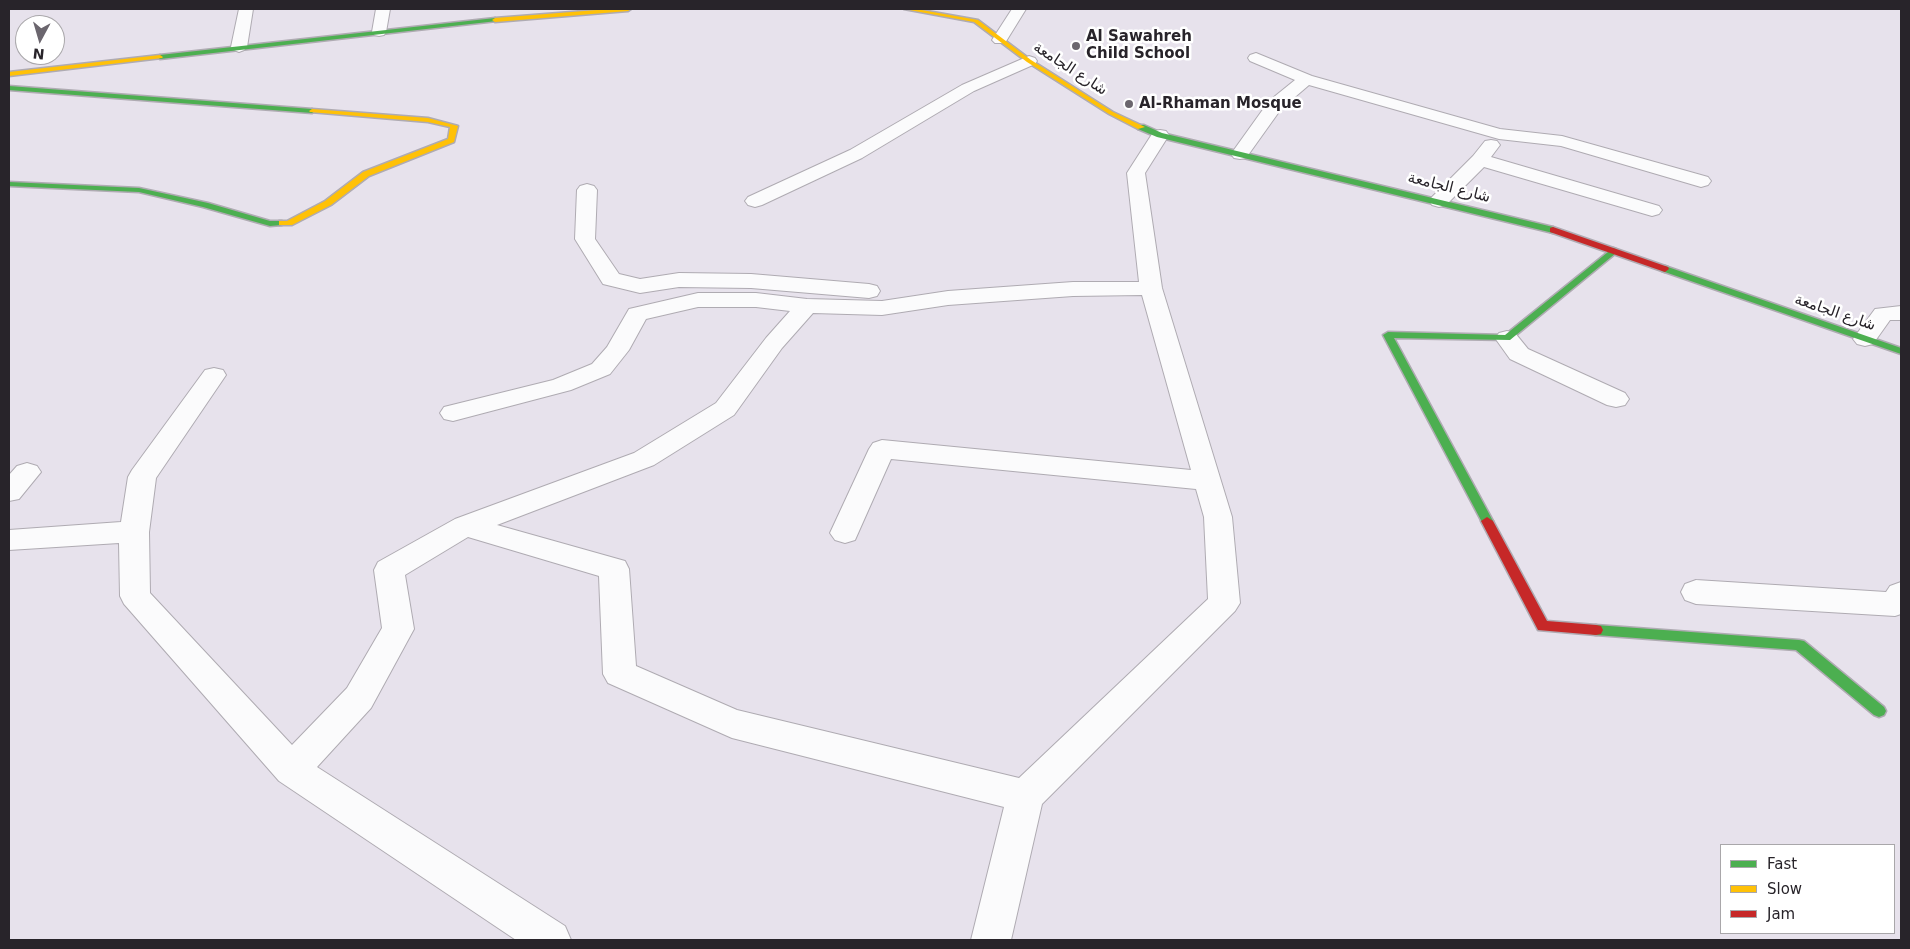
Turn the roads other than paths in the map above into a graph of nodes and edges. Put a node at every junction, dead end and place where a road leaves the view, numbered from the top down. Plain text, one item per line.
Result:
1 (246, 9) edge
2 (383, 9) edge
3 (628, 9) edge
4 (907, 9) edge
5 (1019, 9) edge
6 (379, 32) junction
7 (1000, 40) junction
8 (239, 47) junction
9 (1256, 58) dead end
10 (1029, 62) junction
11 (9, 74) edge
12 (1306, 79) junction
13 (9, 88) edge
14 (1498, 134) junction
15 (1160, 135) junction
16 (1240, 154) junction
17 (1610, 154) junction
18 (1480, 160) junction
19 (1587, 177) junction
20 (1701, 181) dead end
21 (9, 184) edge
22 (588, 190) dead end
23 (756, 201) dead end
24 (1439, 201) junction
25 (1652, 210) dead end
26 (1613, 251) junction
27 (1151, 288) junction
28 (948, 298) junction
29 (807, 306) junction
30 (1901, 313) edge
31 (1507, 338) junction
32 (1865, 339) junction
33 (1901, 351) edge
34 (214, 375) dead end
35 (1616, 399) dead end
36 (453, 413) dead end
37 (28, 472) dead end
38 (1208, 481) junction
39 (9, 492) edge
40 (465, 526) junction
41 (134, 532) junction
42 (845, 533) dead end
43 (9, 540) edge
44 (1696, 592) dead end
45 (1901, 594) edge
46 (1879, 711) dead end
47 (292, 770) junction
48 (1025, 796) junction
49 (551, 940) edge
50 (991, 940) edge

1 - 8 street
2 - 6 street
3 - 6 main road
4 - 7 main road, شارع الجامعة
5 - 7 street
6 - 8 main road
7 - 10 main road, شارع الجامعة
8 - 11 main road
9 - 12 street
10 - 15 main road, شارع الجامعة
10 - 23 street
12 - 14 street
12 - 16 street
13 - 21 main road
14 - 17 street
14 - 18 street
15 - 16 main road, شارع الجامعة
15 - 27 street
16 - 24 main road, شارع الجامعة
17 - 19 street
17 - 20 street
18 - 19 street
18 - 24 street
19 - 25 street
22 - 28 street
24 - 26 main road, شارع الجامعة
26 - 31 main road
26 - 32 main road, شارع الجامعة
27 - 28 street
27 - 38 street
28 - 29 street
29 - 36 street
29 - 40 street
30 - 32 street
31 - 35 street
31 - 46 main road
32 - 33 main road, شارع الجامعة
34 - 41 street
37 - 39 street
38 - 42 street
38 - 48 street
40 - 47 street
40 - 48 street
41 - 43 street
41 - 47 street
44 - 45 street
47 - 49 street
48 - 50 street

